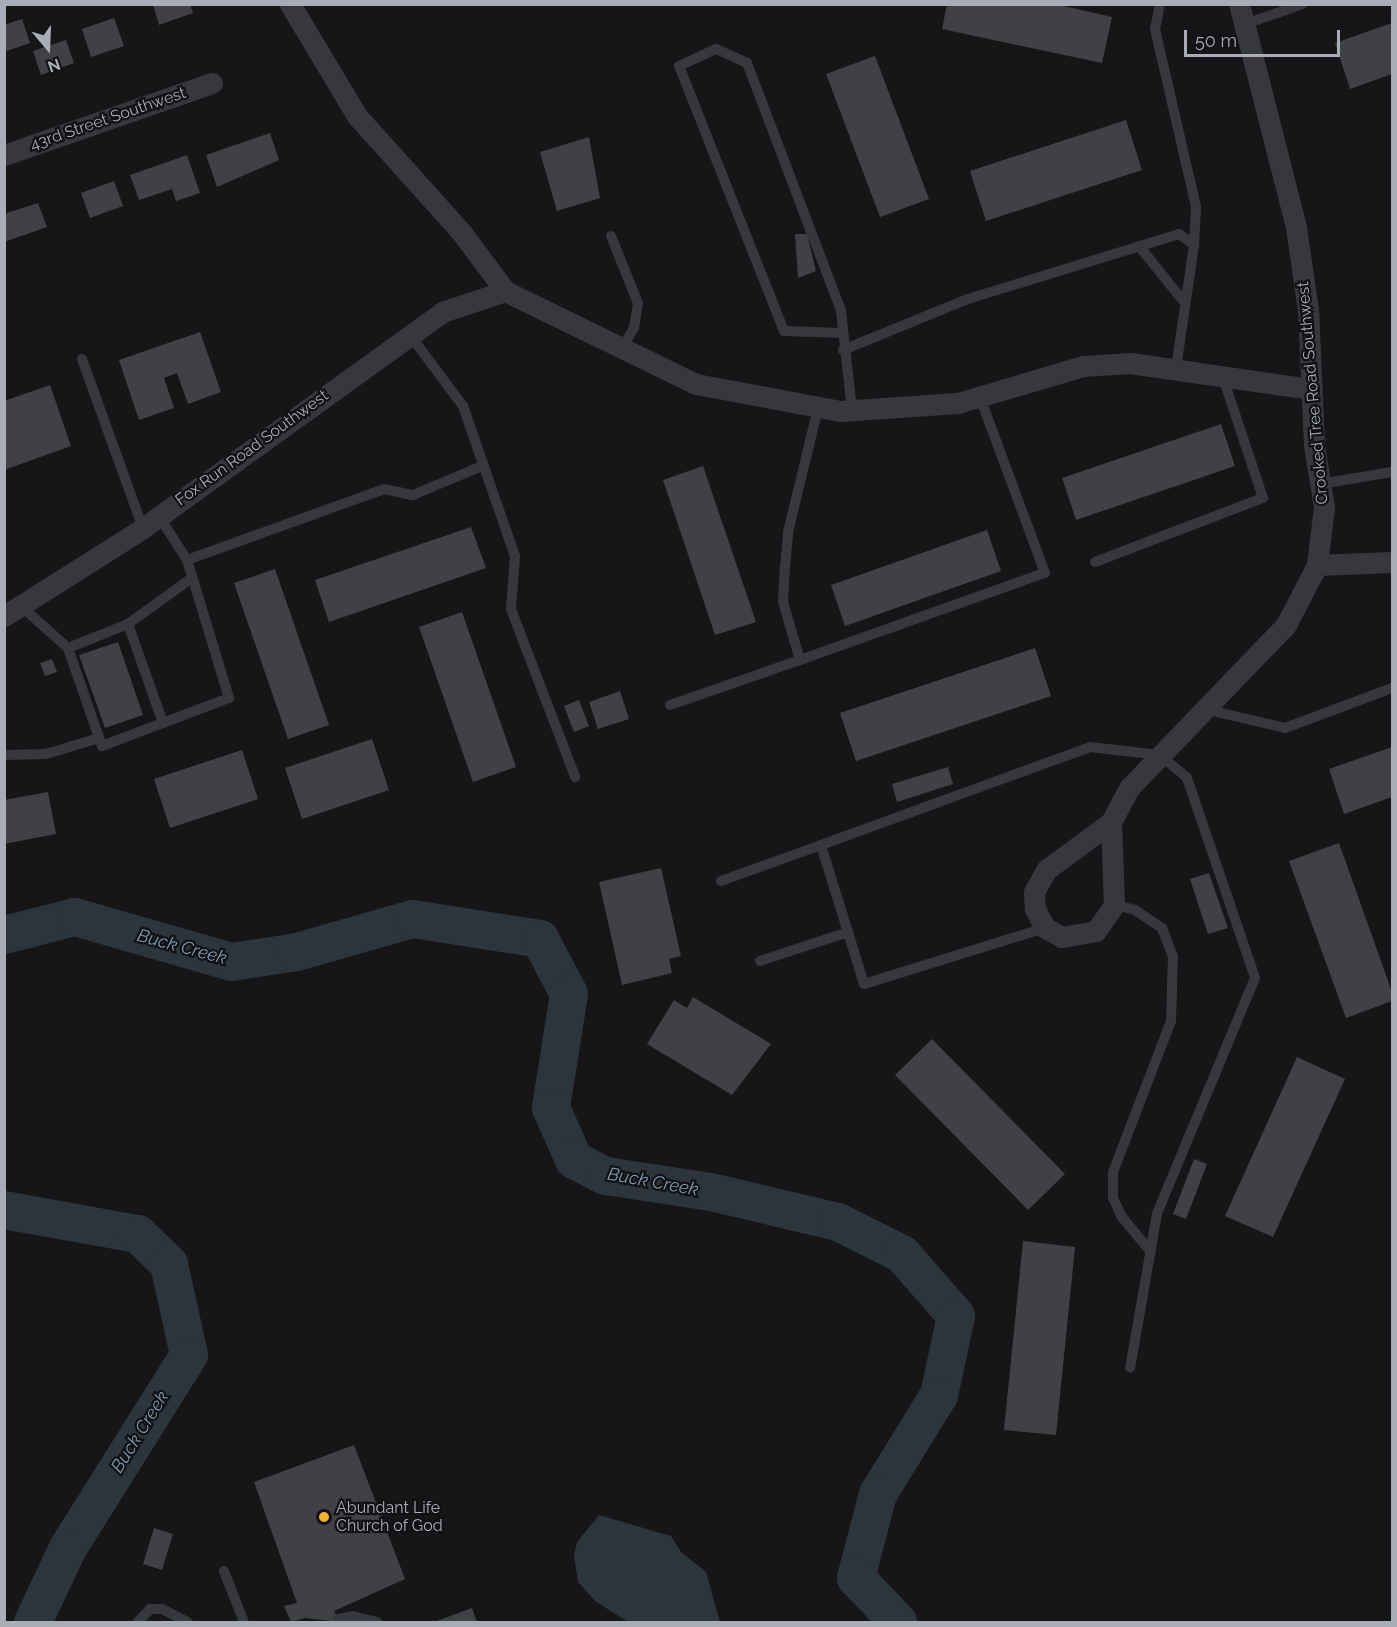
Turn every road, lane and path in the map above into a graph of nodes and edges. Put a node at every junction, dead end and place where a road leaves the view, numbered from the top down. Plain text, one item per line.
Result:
1 (290, 4) edge
2 (1160, 4) edge
3 (1303, 4) edge
4 (1242, 14) edge
5 (212, 83) dead end
6 (4, 155) edge
7 (611, 236) dead end
8 (1194, 245) junction
9 (1138, 246) junction
10 (505, 291) junction
11 (1185, 303) junction
12 (842, 333) junction
13 (410, 335) junction
14 (843, 350) junction
15 (621, 351) junction
16 (82, 359) dead end
17 (1176, 368) junction
18 (1222, 375) junction
19 (1311, 389) junction
20 (980, 397) junction
21 (818, 408) junction
22 (852, 410) junction
23 (484, 465) junction
24 (1392, 472) edge
25 (1320, 484) junction
26 (151, 522) junction
27 (187, 560) junction
28 (1095, 562) dead end
29 (1392, 562) edge
30 (1317, 565) junction
31 (189, 580) junction
32 (13, 611) edge
33 (128, 624) junction
34 (68, 648) junction
35 (800, 660) junction
36 (1392, 688) edge
37 (670, 705) dead end
38 (1203, 709) junction
39 (163, 723) junction
40 (99, 738) junction
41 (4, 755) edge
42 (1160, 755) junction
43 (575, 777) dead end
44 (1112, 822) junction
45 (821, 845) junction
46 (721, 881) dead end
47 (1114, 905) junction
48 (1045, 928) junction
49 (848, 932) junction
50 (760, 960) dead end
51 (1150, 1252) junction
52 (1130, 1368) dead end
53 (224, 1571) dead end
54 (338, 1619) dead end
55 (138, 1623) edge
56 (188, 1623) edge
57 (244, 1623) edge
58 (377, 1623) edge

1 - 10 street
2 - 8 lane
3 - 4 lane
4 - 19 street, Crooked Tree Road Southwest
5 - 6 street, 43rd Street Southwest
7 - 15 lane
8 - 9 lane
8 - 11 lane
9 - 11 lane
9 - 14 lane
10 - 13 street, Fox Run Road Southwest
10 - 15 street
11 - 17 lane
12 - 12 lane
12 - 14 lane
13 - 23 lane
13 - 26 street, Fox Run Road Southwest
14 - 22 lane
15 - 21 street
16 - 26 lane
17 - 18 street
17 - 20 street
18 - 19 street
18 - 28 lane
19 - 25 street, Crooked Tree Road Southwest
20 - 22 street
20 - 35 lane
21 - 22 street
21 - 35 lane
23 - 27 lane
23 - 43 lane
24 - 25 lane
25 - 30 street, Crooked Tree Road Southwest
26 - 27 lane
26 - 32 street, Fox Run Road Southwest
27 - 31 lane
29 - 30 street
30 - 38 street, Crooked Tree Road Southwest
31 - 33 lane
31 - 39 lane
32 - 34 lane
33 - 34 lane
33 - 39 lane
34 - 40 lane
35 - 37 lane
36 - 38 lane
38 - 42 street, Crooked Tree Road Southwest
39 - 40 lane
40 - 41 lane
42 - 44 street, Crooked Tree Road Southwest
42 - 45 lane
42 - 51 lane
44 - 47 street, Crooked Tree Road Southwest
44 - 48 street, Crooked Tree Road Southwest
45 - 46 lane
45 - 49 lane
47 - 48 street
47 - 51 lane
48 - 49 lane
49 - 50 lane
51 - 52 lane
53 - 57 lane
54 - 58 lane
55 - 56 lane

